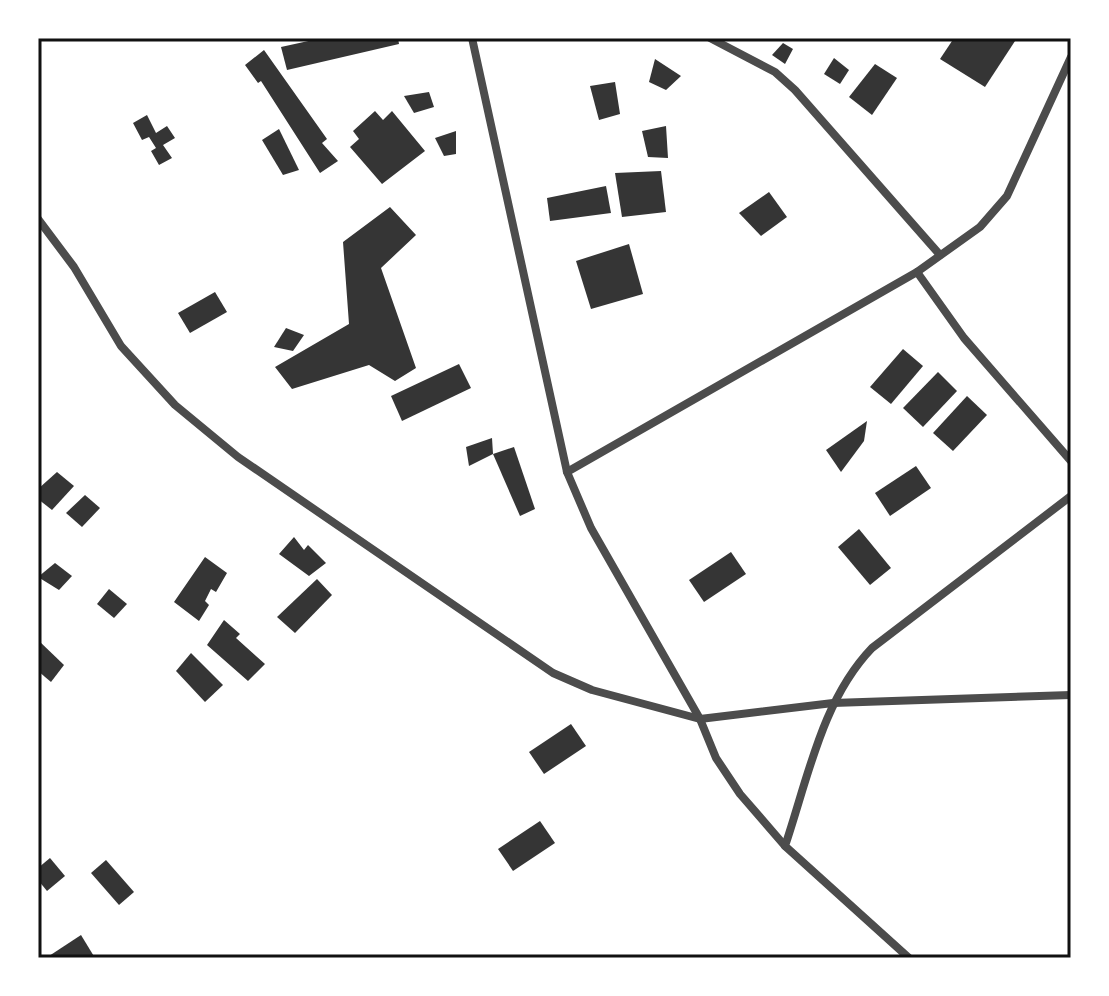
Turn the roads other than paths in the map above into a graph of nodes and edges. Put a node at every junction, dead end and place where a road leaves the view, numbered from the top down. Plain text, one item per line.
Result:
1 (472, 38) edge
2 (710, 38) edge
3 (1071, 57) edge
4 (38, 219) edge
5 (940, 255) junction
6 (917, 272) junction
7 (1071, 461) edge
8 (567, 472) junction
9 (1071, 496) edge
10 (1071, 695) edge
11 (833, 703) junction
12 (700, 719) junction
13 (785, 846) junction
14 (909, 958) edge

1 - 8 street
2 - 5 street
3 - 5 street
4 - 12 street
5 - 6 street
6 - 7 street
6 - 8 street
8 - 12 street
9 - 11 street
10 - 11 street
11 - 12 street
11 - 13 street
12 - 13 street
13 - 14 street

